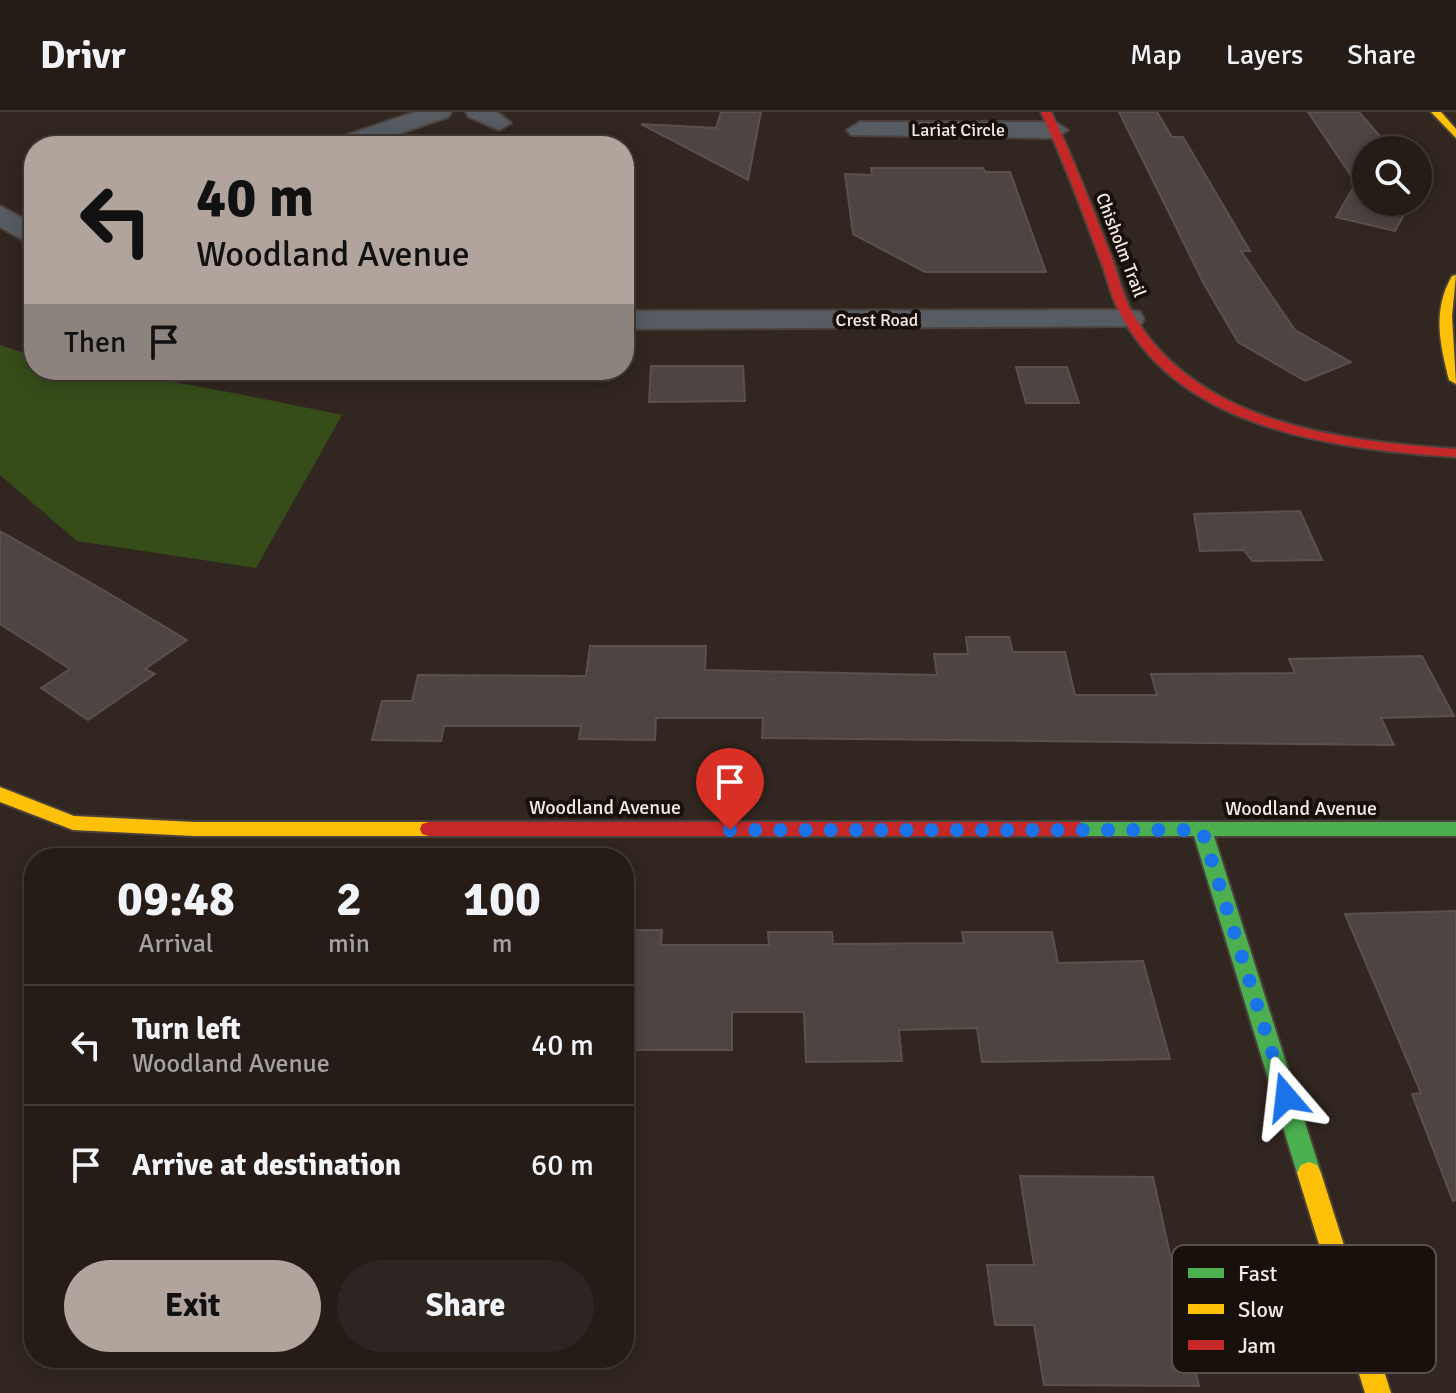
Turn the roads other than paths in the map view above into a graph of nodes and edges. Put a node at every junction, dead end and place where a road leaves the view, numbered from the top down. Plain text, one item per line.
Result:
1 (439, 112) edge
2 (1436, 112) edge
3 (1050, 121) edge
4 (860, 130) dead end
5 (1456, 135) edge
6 (368, 136) edge
7 (0, 214) edge
8 (24, 230) edge
9 (1456, 279) edge
10 (1129, 319) junction
11 (634, 320) edge
12 (1456, 380) edge
13 (1456, 453) edge
14 (0, 794) edge
15 (1456, 829) edge
16 (1202, 830) junction
17 (1332, 1245) edge
18 (1372, 1373) edge
19 (1378, 1393) edge

1 - 6 street
2 - 5 street
3 - 4 street, Lariat Circle
3 - 10 street, Chisholm Trail
7 - 8 street
9 - 12 street
10 - 11 street, Crest Road
10 - 13 street, Chisholm Trail
14 - 16 street, Woodland Avenue
15 - 16 street, Woodland Avenue
16 - 17 street
18 - 19 street

